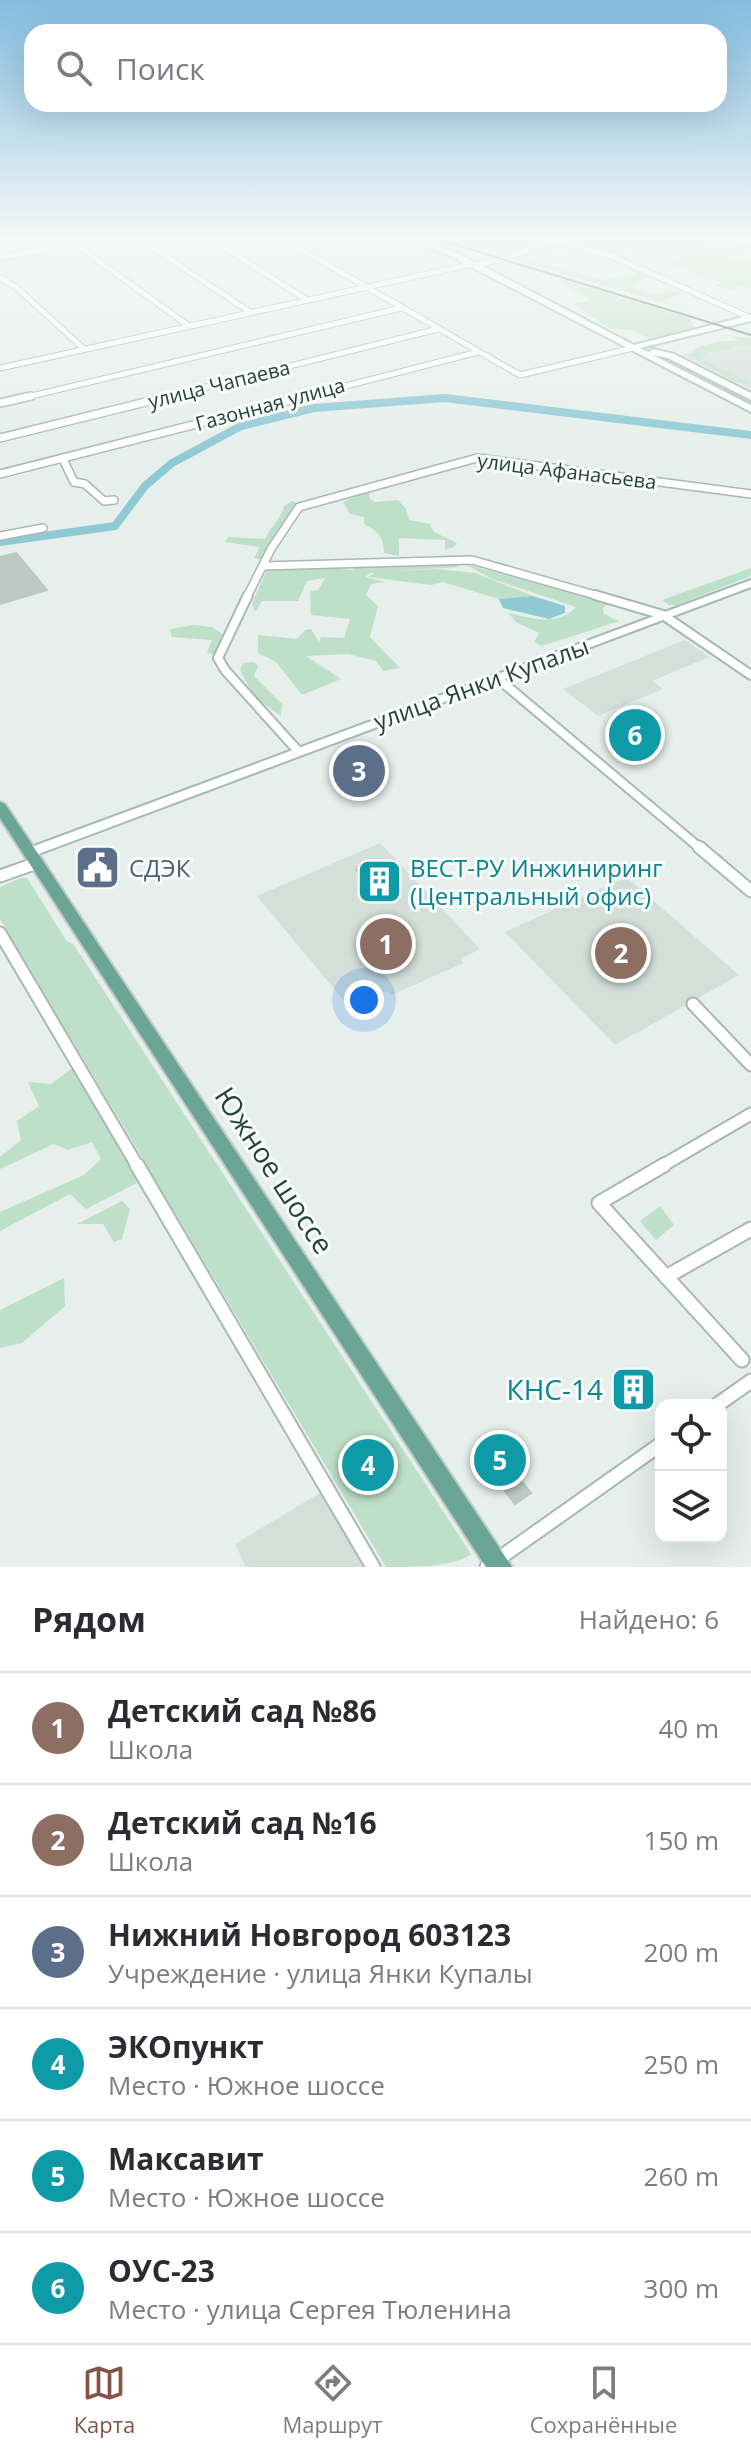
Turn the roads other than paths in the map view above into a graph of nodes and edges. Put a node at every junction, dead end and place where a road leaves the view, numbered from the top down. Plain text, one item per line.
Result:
1 (42, 311) edge
2 (168, 311) edge
3 (254, 311) edge
4 (388, 311) edge
5 (407, 311) edge
6 (563, 311) edge
7 (250, 312) joint
8 (751, 318) edge
9 (189, 326) junction
10 (438, 329) junction
11 (648, 344) junction
12 (633, 348) junction
13 (84, 349) junction
14 (478, 352) junction
15 (663, 357) junction
16 (0, 368) edge
17 (751, 397) edge
18 (0, 403) edge
19 (751, 409) edge
20 (0, 438) edge
21 (63, 459) junction
22 (0, 474) edge
23 (751, 494) edge
24 (114, 500) dead end
25 (43, 528) dead end
26 (0, 536) edge
27 (263, 566) junction
28 (751, 583) edge
29 (663, 615) junction
30 (751, 675) edge
31 (496, 677) junction
32 (298, 751) junction
33 (0, 807) edge
34 (34, 857) junction
35 (0, 876) edge
36 (751, 891) edge
37 (0, 933) edge
38 (693, 1004) dead end
39 (746, 1053) edge
40 (751, 1065) edge
41 (751, 1114) edge
42 (751, 1229) edge
43 (666, 1277) junction
44 (742, 1360) dead end
45 (751, 1381) edge
46 (726, 1399) edge
47 (655, 1448) edge
48 (495, 1565) edge
49 (373, 1567) edge

1 - 13 street
2 - 9 street
3 - 7 street
4 - 18 street
5 - 10 street
6 - 12 main road
7 - 9 street
8 - 11 main road
9 - 13 street
10 - 14 street
10 - 20 street, улица Чапаева
11 - 12 main road
11 - 15 main road
12 - 14 street
12 - 15 main road
13 - 16 street
14 - 21 street, Газонная улица
15 - 17 main road
15 - 19 main road
21 - 22 street, Газонная улица
21 - 24 street
23 - 27 street, улица Афанасьева
25 - 26 street
27 - 29 street
27 - 32 street, улица Афанасьева
28 - 29 main road, улица Янки Купалы
29 - 30 street
29 - 31 main road, улица Янки Купалы
31 - 32 main road, улица Янки Купалы
31 - 36 street
32 - 34 main road, улица Янки Купалы
33 - 34 main road, Южное шоссе
34 - 35 street, улица Янки Купалы
34 - 48 main road, Южное шоссе
37 - 49 street
38 - 39 street
39 - 40 street
41 - 43 street
42 - 43 street
43 - 44 street
45 - 46 street
47 - 48 street

